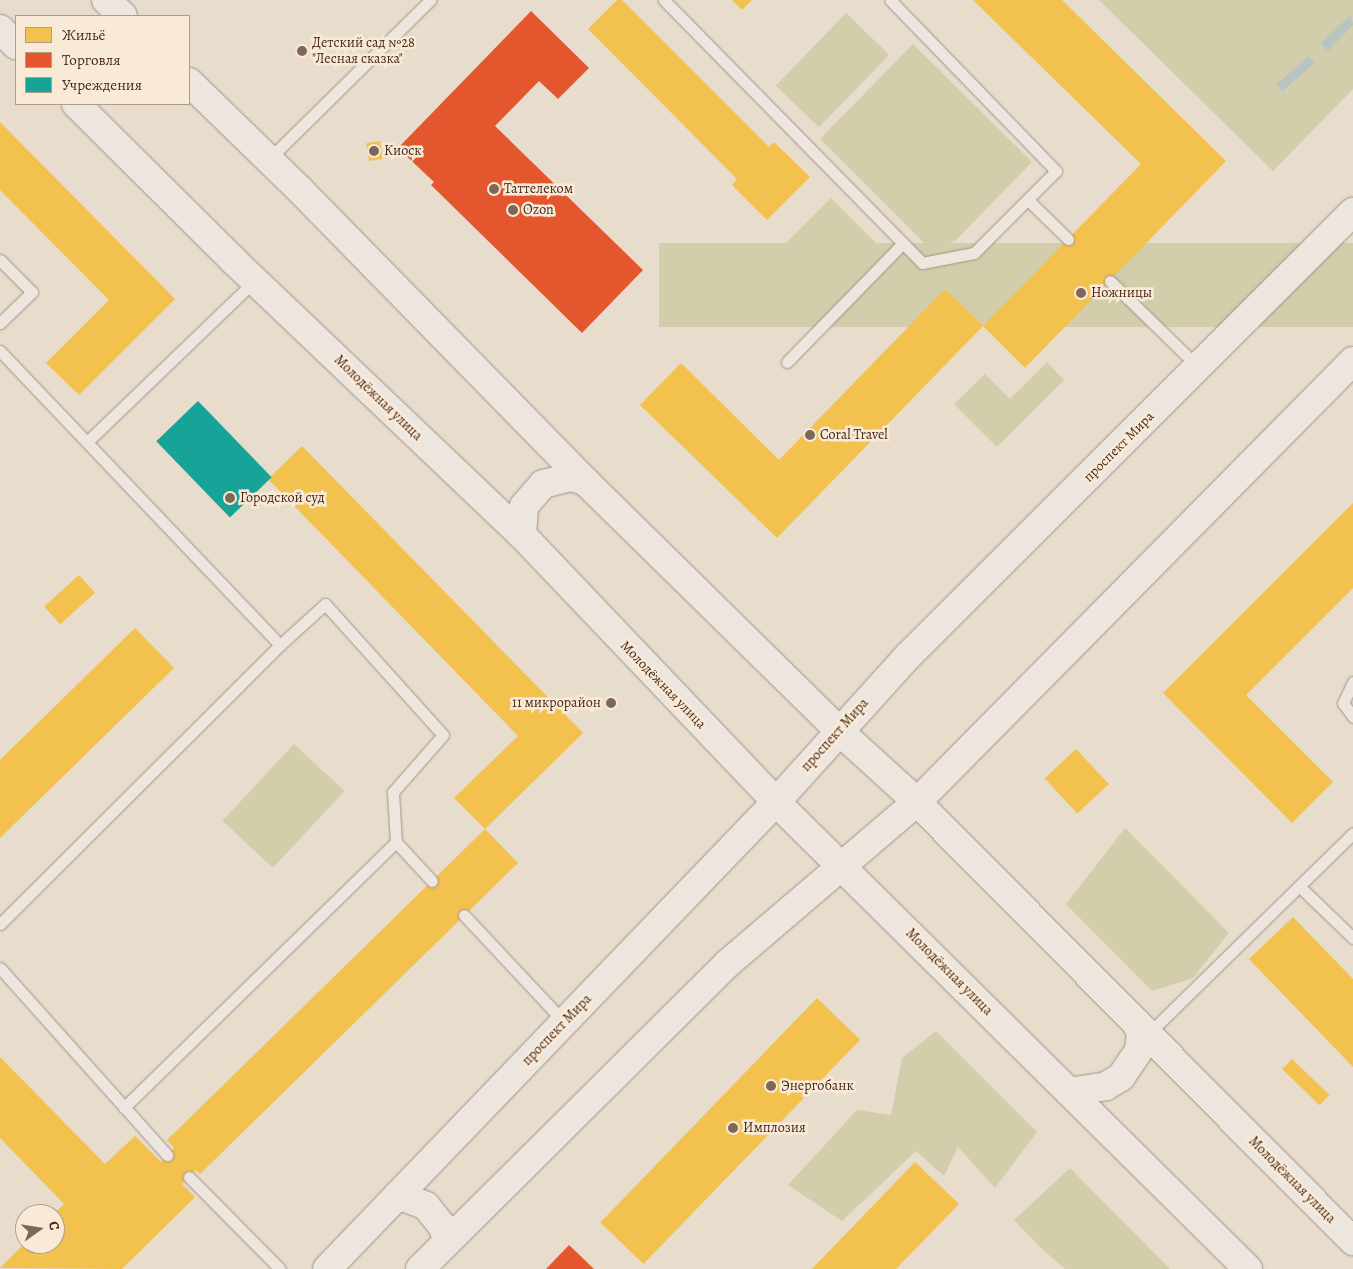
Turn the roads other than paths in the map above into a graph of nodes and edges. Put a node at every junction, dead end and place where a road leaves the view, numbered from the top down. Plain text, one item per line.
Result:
1 (106, 0) edge
2 (430, 0) edge
3 (664, 0) edge
4 (890, 0) edge
5 (122, 15) edge
6 (0, 29) edge
7 (15, 44) edge
8 (190, 83) edge
9 (77, 105) edge
10 (268, 160) junction
11 (1028, 200) junction
12 (1353, 212) edge
13 (1068, 239) dead end
14 (903, 243) junction
15 (0, 260) edge
16 (255, 280) junction
17 (1110, 281) dead end
18 (0, 323) edge
19 (0, 351) edge
20 (1353, 361) edge
21 (787, 362) dead end
22 (1197, 366) junction
23 (88, 441) junction
24 (585, 481) junction
25 (522, 535) junction
26 (280, 645) junction
27 (1353, 682) edge
28 (1353, 717) edge
29 (838, 730) junction
30 (776, 802) junction
31 (917, 802) junction
32 (1353, 833) edge
33 (396, 842) junction
34 (843, 867) junction
35 (432, 881) dead end
36 (1299, 886) junction
37 (464, 915) dead end
38 (0, 924) edge
39 (1353, 938) edge
40 (0, 968) edge
41 (564, 1022) junction
42 (1141, 1028) junction
43 (1069, 1092) junction
44 (124, 1107) junction
45 (167, 1155) dead end
46 (189, 1177) dead end
47 (398, 1196) junction
48 (447, 1241) junction
49 (1353, 1241) edge
50 (280, 1269) edge
51 (327, 1269) edge
52 (420, 1269) edge
53 (1248, 1269) edge

1 - 5 street
2 - 10 lane
3 - 14 lane
4 - 11 lane
6 - 7 street
8 - 10 street, Молодёжная улица
9 - 16 street, Молодёжная улица
10 - 24 street, Молодёжная улица
11 - 13 lane
11 - 14 lane
12 - 22 street, проспект Мира
14 - 21 lane
15 - 18 lane
16 - 23 lane
16 - 25 street, Молодёжная улица
17 - 22 lane
19 - 23 lane
20 - 31 street
22 - 29 street, проспект Мира
23 - 26 lane
24 - 25 street
24 - 29 street, Молодёжная улица
25 - 30 street, Молодёжная улица
26 - 33 lane
26 - 38 lane
27 - 28 lane
29 - 30 street, проспект Мира
29 - 31 street, Молодёжная улица
30 - 34 street, Молодёжная улица
30 - 41 street, проспект Мира
31 - 34 street
31 - 42 street, Молодёжная улица
32 - 36 lane
33 - 35 lane
33 - 44 lane
34 - 43 street, Молодёжная улица
34 - 48 street
36 - 39 lane
36 - 42 lane
37 - 41 lane
40 - 44 lane
41 - 47 street, проспект Мира
42 - 43 street
42 - 49 street, Молодёжная улица
43 - 53 street, Молодёжная улица
44 - 45 lane
46 - 50 lane
47 - 48 street
47 - 51 street, проспект Мира
48 - 52 street

